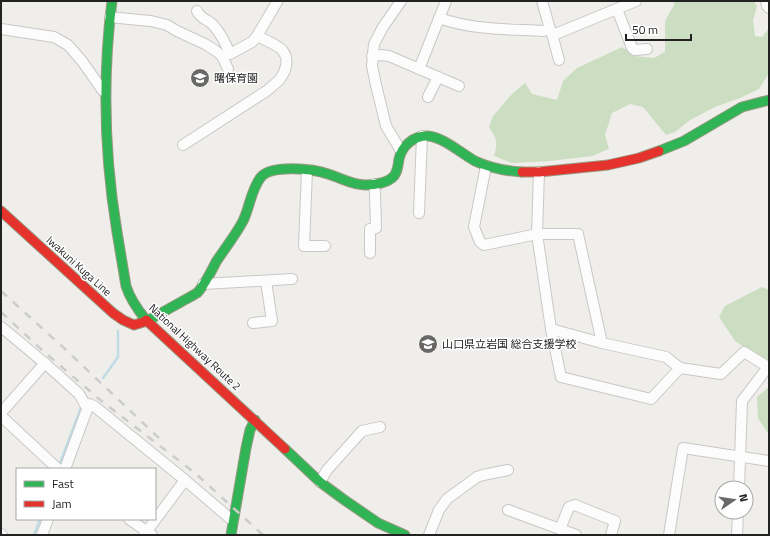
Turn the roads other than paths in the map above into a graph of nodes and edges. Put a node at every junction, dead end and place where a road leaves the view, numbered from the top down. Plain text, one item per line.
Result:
1 (112, 1) edge
2 (277, 1) edge
3 (401, 1) edge
4 (446, 1) edge
5 (542, 1) edge
6 (636, 1) edge
7 (766, 1) edge
8 (769, 8) edge
9 (617, 9) junction
10 (197, 12) dead end
11 (110, 17) junction
12 (439, 18) junction
13 (1, 29) edge
14 (551, 32) junction
15 (257, 36) junction
16 (647, 49) dead end
17 (226, 55) junction
18 (372, 56) junction
19 (559, 60) dead end
20 (228, 69) dead end
21 (418, 69) junction
22 (438, 77) junction
23 (459, 86) dead end
24 (105, 94) junction
25 (428, 97) dead end
26 (769, 100) edge
27 (422, 136) junction
28 (183, 145) dead end
29 (401, 151) junction
30 (486, 166) junction
31 (307, 170) junction
32 (539, 172) junction
33 (374, 184) junction
34 (1, 211) edge
35 (419, 213) dead end
36 (537, 234) junction
37 (325, 246) dead end
38 (370, 253) dead end
39 (292, 279) dead end
40 (266, 281) junction
41 (204, 284) junction
42 (147, 321) junction
43 (253, 323) dead end
44 (1, 326) edge
45 (551, 329) junction
46 (602, 343) junction
47 (45, 363) junction
48 (680, 368) junction
49 (85, 404) junction
50 (1, 413) edge
51 (1, 416) edge
52 (255, 420) junction
53 (380, 427) dead end
54 (741, 456) junction
55 (769, 461) edge
56 (56, 467) edge
57 (65, 468) edge
58 (508, 470) dead end
59 (185, 480) junction
60 (740, 480) edge
61 (320, 482) junction
62 (508, 510) dead end
63 (48, 520) edge
64 (130, 520) edge
65 (738, 520) edge
66 (233, 521) junction
67 (560, 529) junction
68 (148, 534) edge
69 (42, 535) edge
70 (231, 535) edge
71 (405, 535) edge
72 (429, 535) edge
73 (576, 535) edge
74 (611, 535) edge
75 (669, 535) edge
76 (737, 535) edge

1 - 11 main road, National Highway Route 2
2 - 15 street
3 - 18 street
4 - 12 street
5 - 14 street
6 - 9 street
7 - 8 street
9 - 14 street
9 - 16 street
10 - 17 street
11 - 17 street
11 - 24 main road, National Highway Route 2
12 - 14 street
12 - 21 street
13 - 24 street
14 - 19 street
15 - 17 street
15 - 28 street
17 - 20 street
18 - 21 street
18 - 29 street
21 - 22 street
22 - 23 street
22 - 25 street
24 - 42 main road, National Highway Route 2
26 - 32 main road
27 - 29 main road
27 - 30 main road
27 - 35 street
29 - 33 main road
30 - 32 main road
30 - 36 street
31 - 33 main road
31 - 37 street
31 - 41 main road
32 - 36 street
33 - 38 street
34 - 42 main road, Iwakuni Kuga Line
36 - 45 street
36 - 46 street
39 - 40 street
40 - 41 street
40 - 43 street
41 - 42 main road
42 - 52 main road, National Highway Route 2
44 - 47 street
45 - 46 street
45 - 48 street
46 - 48 street
47 - 49 street
47 - 50 street
48 - 54 street
49 - 57 street
49 - 59 street
51 - 56 street
52 - 61 main road, National Highway Route 2
52 - 66 main road
53 - 61 street
54 - 55 street
54 - 60 street
54 - 75 street
58 - 72 street
59 - 66 street
59 - 68 street
61 - 71 main road, National Highway Route 2
62 - 67 street
63 - 69 street
64 - 68 street
65 - 76 street
66 - 70 main road
67 - 73 street
67 - 74 street

